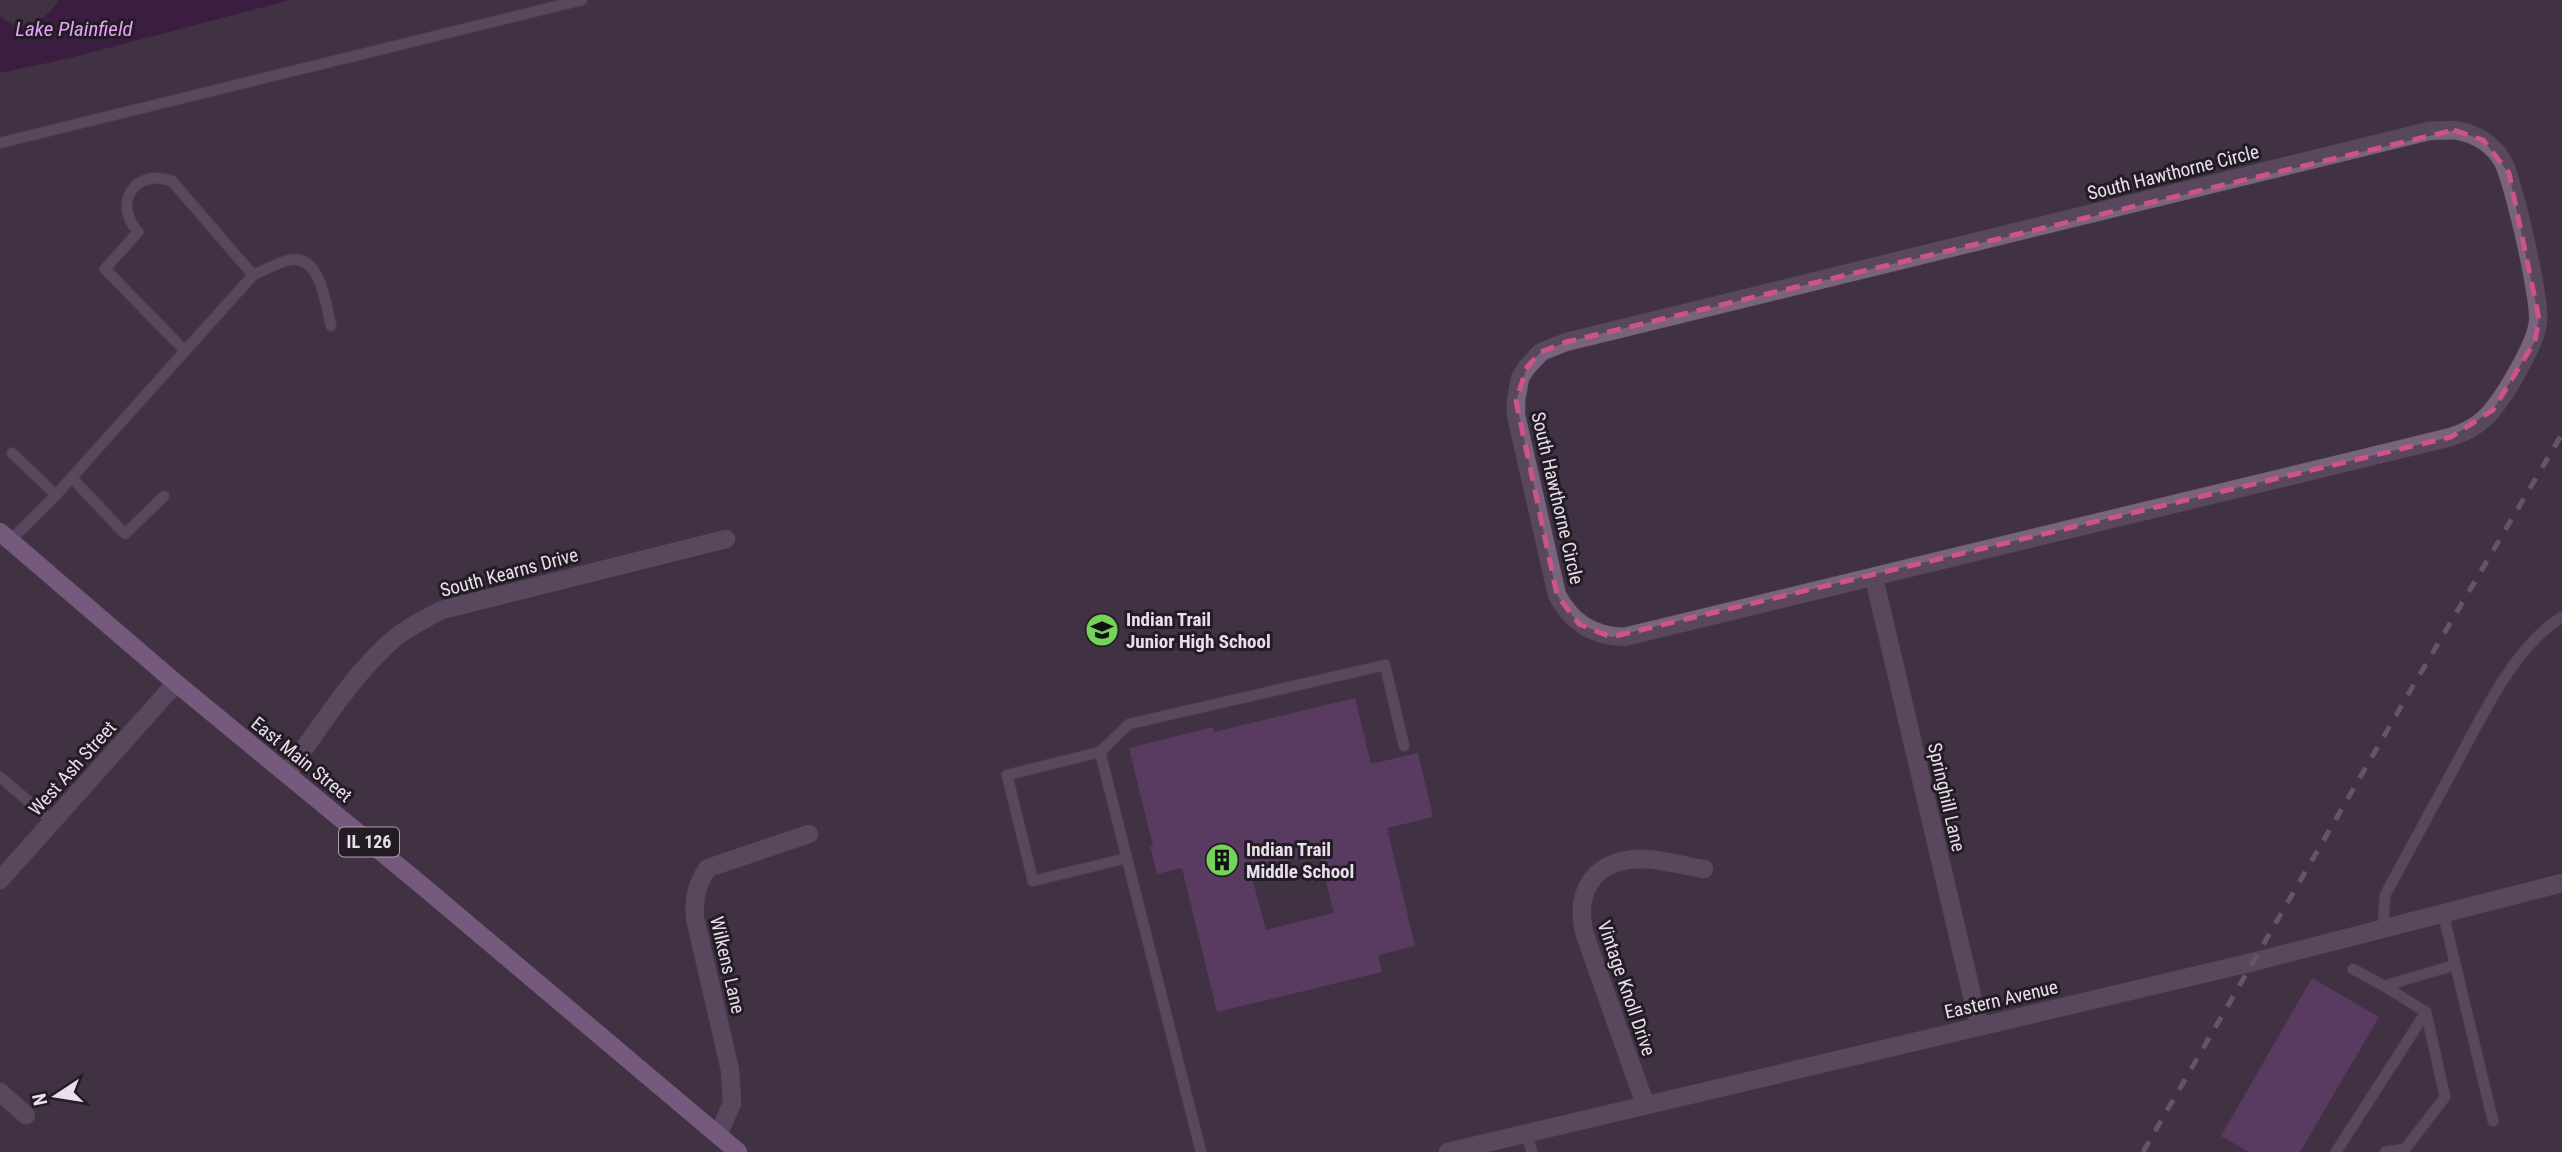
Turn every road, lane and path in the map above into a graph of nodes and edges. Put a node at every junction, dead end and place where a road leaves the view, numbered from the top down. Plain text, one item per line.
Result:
1 (582, 0) edge
2 (0, 144) edge
3 (253, 275) junction
4 (331, 326) dead end
5 (185, 351) junction
6 (12, 453) dead end
7 (72, 478) junction
8 (56, 495) junction
9 (164, 496) dead end
10 (5, 537) edge
11 (726, 539) dead end
12 (1874, 578) junction
13 (2562, 617) edge
14 (176, 683) junction
15 (1404, 746) dead end
16 (1100, 752) junction
17 (287, 773) junction
18 (0, 777) edge
19 (52, 822) junction
20 (808, 834) dead end
21 (1126, 858) junction
22 (1704, 869) dead end
23 (0, 880) edge
24 (2562, 883) edge
25 (2443, 913) junction
26 (2384, 928) junction
27 (2455, 965) junction
28 (2353, 970) dead end
29 (2384, 986) junction
30 (2426, 1012) junction
31 (1979, 1026) junction
32 (0, 1092) edge
33 (1645, 1104) junction
34 (26, 1115) dead end
35 (2493, 1121) dead end
36 (1526, 1133) junction
37 (718, 1135) junction
38 (738, 1152) edge
39 (1201, 1152) edge
40 (1448, 1152) edge
41 (1532, 1152) edge
42 (2336, 1152) edge
43 (2385, 1152) edge

1 - 2 lane
3 - 4 lane
3 - 5 lane
3 - 5 lane
5 - 7 lane
6 - 8 lane
7 - 8 lane
7 - 9 lane
8 - 10 lane
10 - 14 main road, East Main Street / IL 126
11 - 17 street, South Kearns Drive
12 - 12 street, South Hawthorne Circle
12 - 31 street, Springhill Lane
13 - 26 lane
14 - 17 main road, East Main Street / IL 126
14 - 19 street, West Ash Street
15 - 16 lane
16 - 21 lane
16 - 21 lane
17 - 37 main road, East Main Street / IL 126
18 - 19 lane
19 - 23 street, West Ash Street
20 - 37 street, Wilkens Lane
21 - 39 lane
22 - 33 street, Vintage Knoll Drive
24 - 25 street, Eastern Avenue
25 - 26 street, Eastern Avenue
25 - 27 lane
26 - 31 street, Eastern Avenue
27 - 29 lane
27 - 35 lane
28 - 29 lane
29 - 30 lane
30 - 42 lane
30 - 43 lane
31 - 33 street, Eastern Avenue
32 - 34 street
33 - 36 street, Eastern Avenue
36 - 40 street, Eastern Avenue
36 - 41 lane
37 - 38 main road, East Main Street / IL 126

